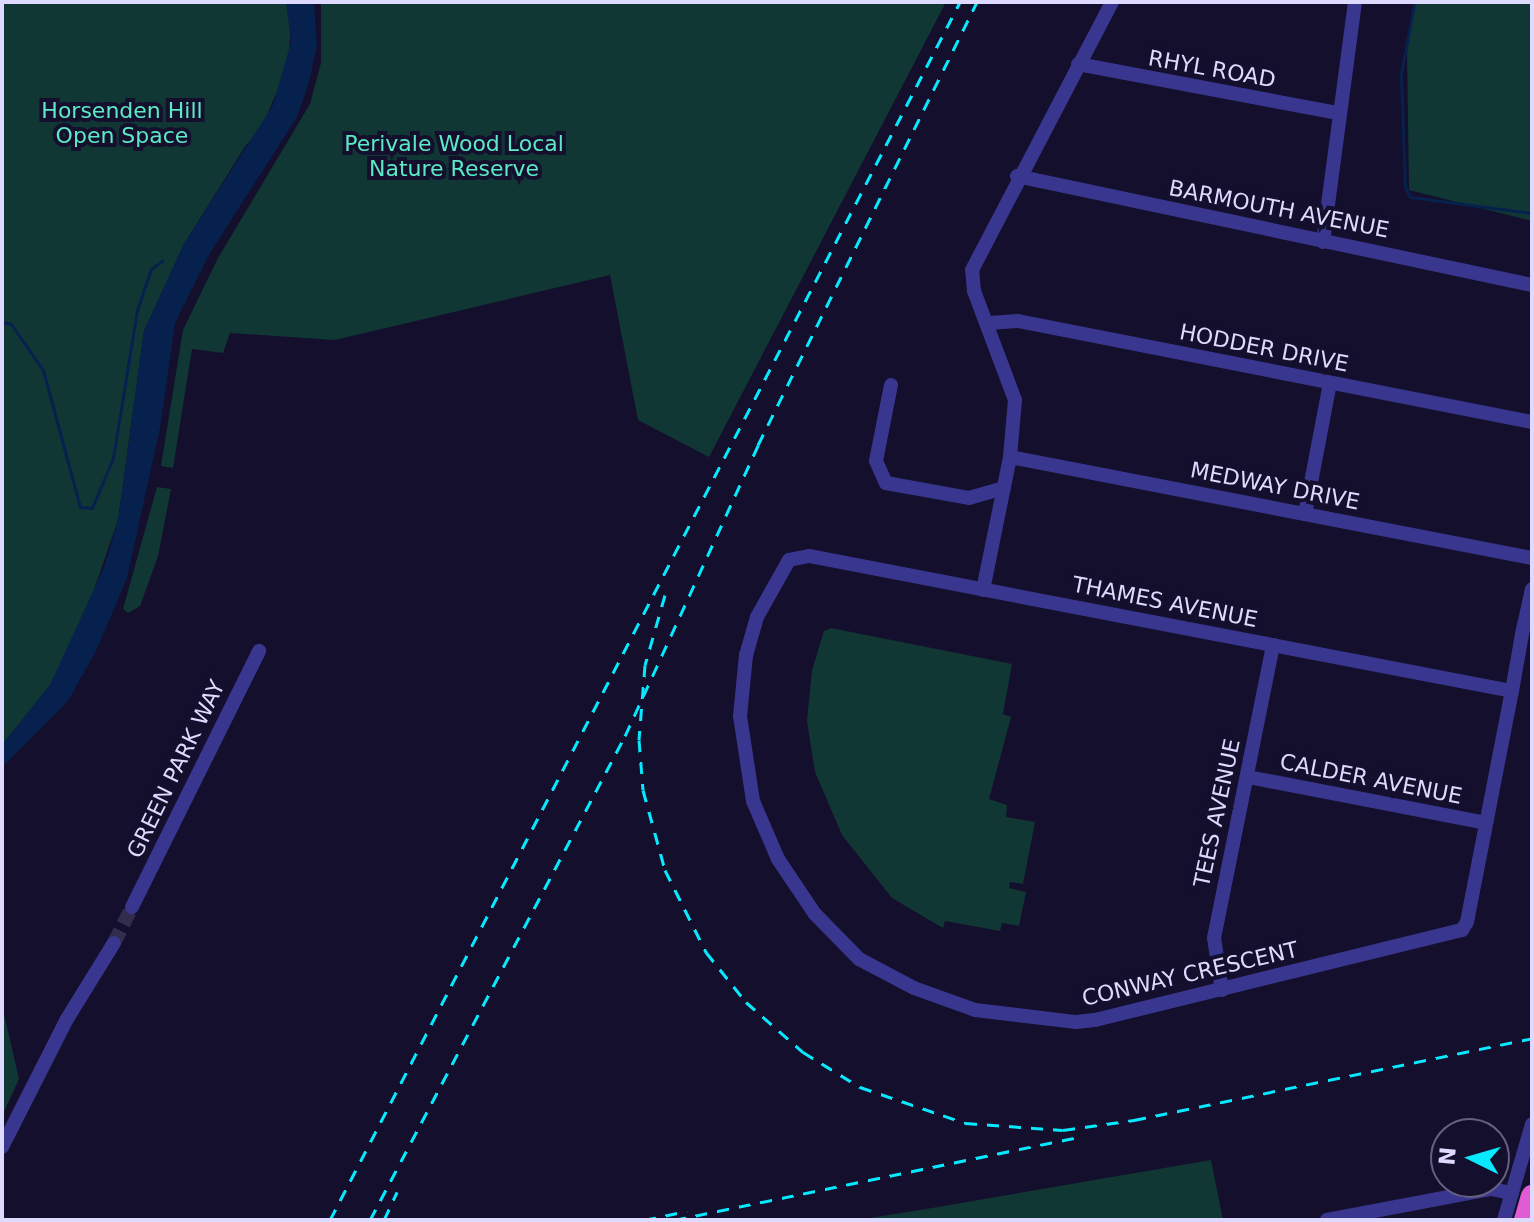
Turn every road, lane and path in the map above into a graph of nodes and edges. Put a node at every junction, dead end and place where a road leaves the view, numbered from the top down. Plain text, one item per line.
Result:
1 (1112, 2) edge
2 (1355, 2) edge
3 (1078, 64) junction
4 (1338, 113) junction
5 (1017, 176) junction
6 (1323, 242) junction
7 (1532, 285) edge
8 (988, 323) junction
9 (1330, 383) junction
10 (891, 385) dead end
11 (1532, 422) edge
12 (1010, 457) junction
13 (1004, 488) junction
14 (1305, 514) junction
15 (809, 556) joint
16 (1532, 558) edge
17 (1532, 589) edge
18 (983, 590) junction
19 (1273, 645) junction
20 (259, 651) dead end
21 (1512, 691) junction
22 (1248, 777) junction
23 (1486, 823) junction
24 (132, 907) tunnel mouth
25 (114, 943) tunnel mouth
26 (1222, 990) junction
27 (1532, 1124) edge
28 (2, 1147) edge
29 (1522, 1194) edge
30 (1330, 1220) edge
31 (1504, 1220) edge
32 (1525, 1220) edge

1 - 3 street
2 - 4 street
3 - 4 street, RHYL ROAD
3 - 5 street
4 - 6 street
5 - 6 street, BARMOUTH AVENUE
5 - 8 street
6 - 7 street, BARMOUTH AVENUE
8 - 9 street, HODDER DRIVE
8 - 12 street
9 - 11 street, HODDER DRIVE
9 - 14 street
10 - 13 street
12 - 13 street
12 - 14 street, MEDWAY DRIVE
13 - 18 street
14 - 16 street, MEDWAY DRIVE
15 - 18 street, THAMES AVENUE
15 - 26 street, CONWAY CRESCENT
17 - 21 street, CONWAY CRESCENT
18 - 19 street, THAMES AVENUE
19 - 21 street, THAMES AVENUE
19 - 22 street, TEES AVENUE
20 - 24 street, GREEN PARK WAY
21 - 23 street, CONWAY CRESCENT
22 - 23 street, CALDER AVENUE
22 - 26 street, TEES AVENUE
23 - 26 street, CONWAY CRESCENT
25 - 28 street
27 - 29 street
29 - 30 street
29 - 31 street
29 - 32 highway

